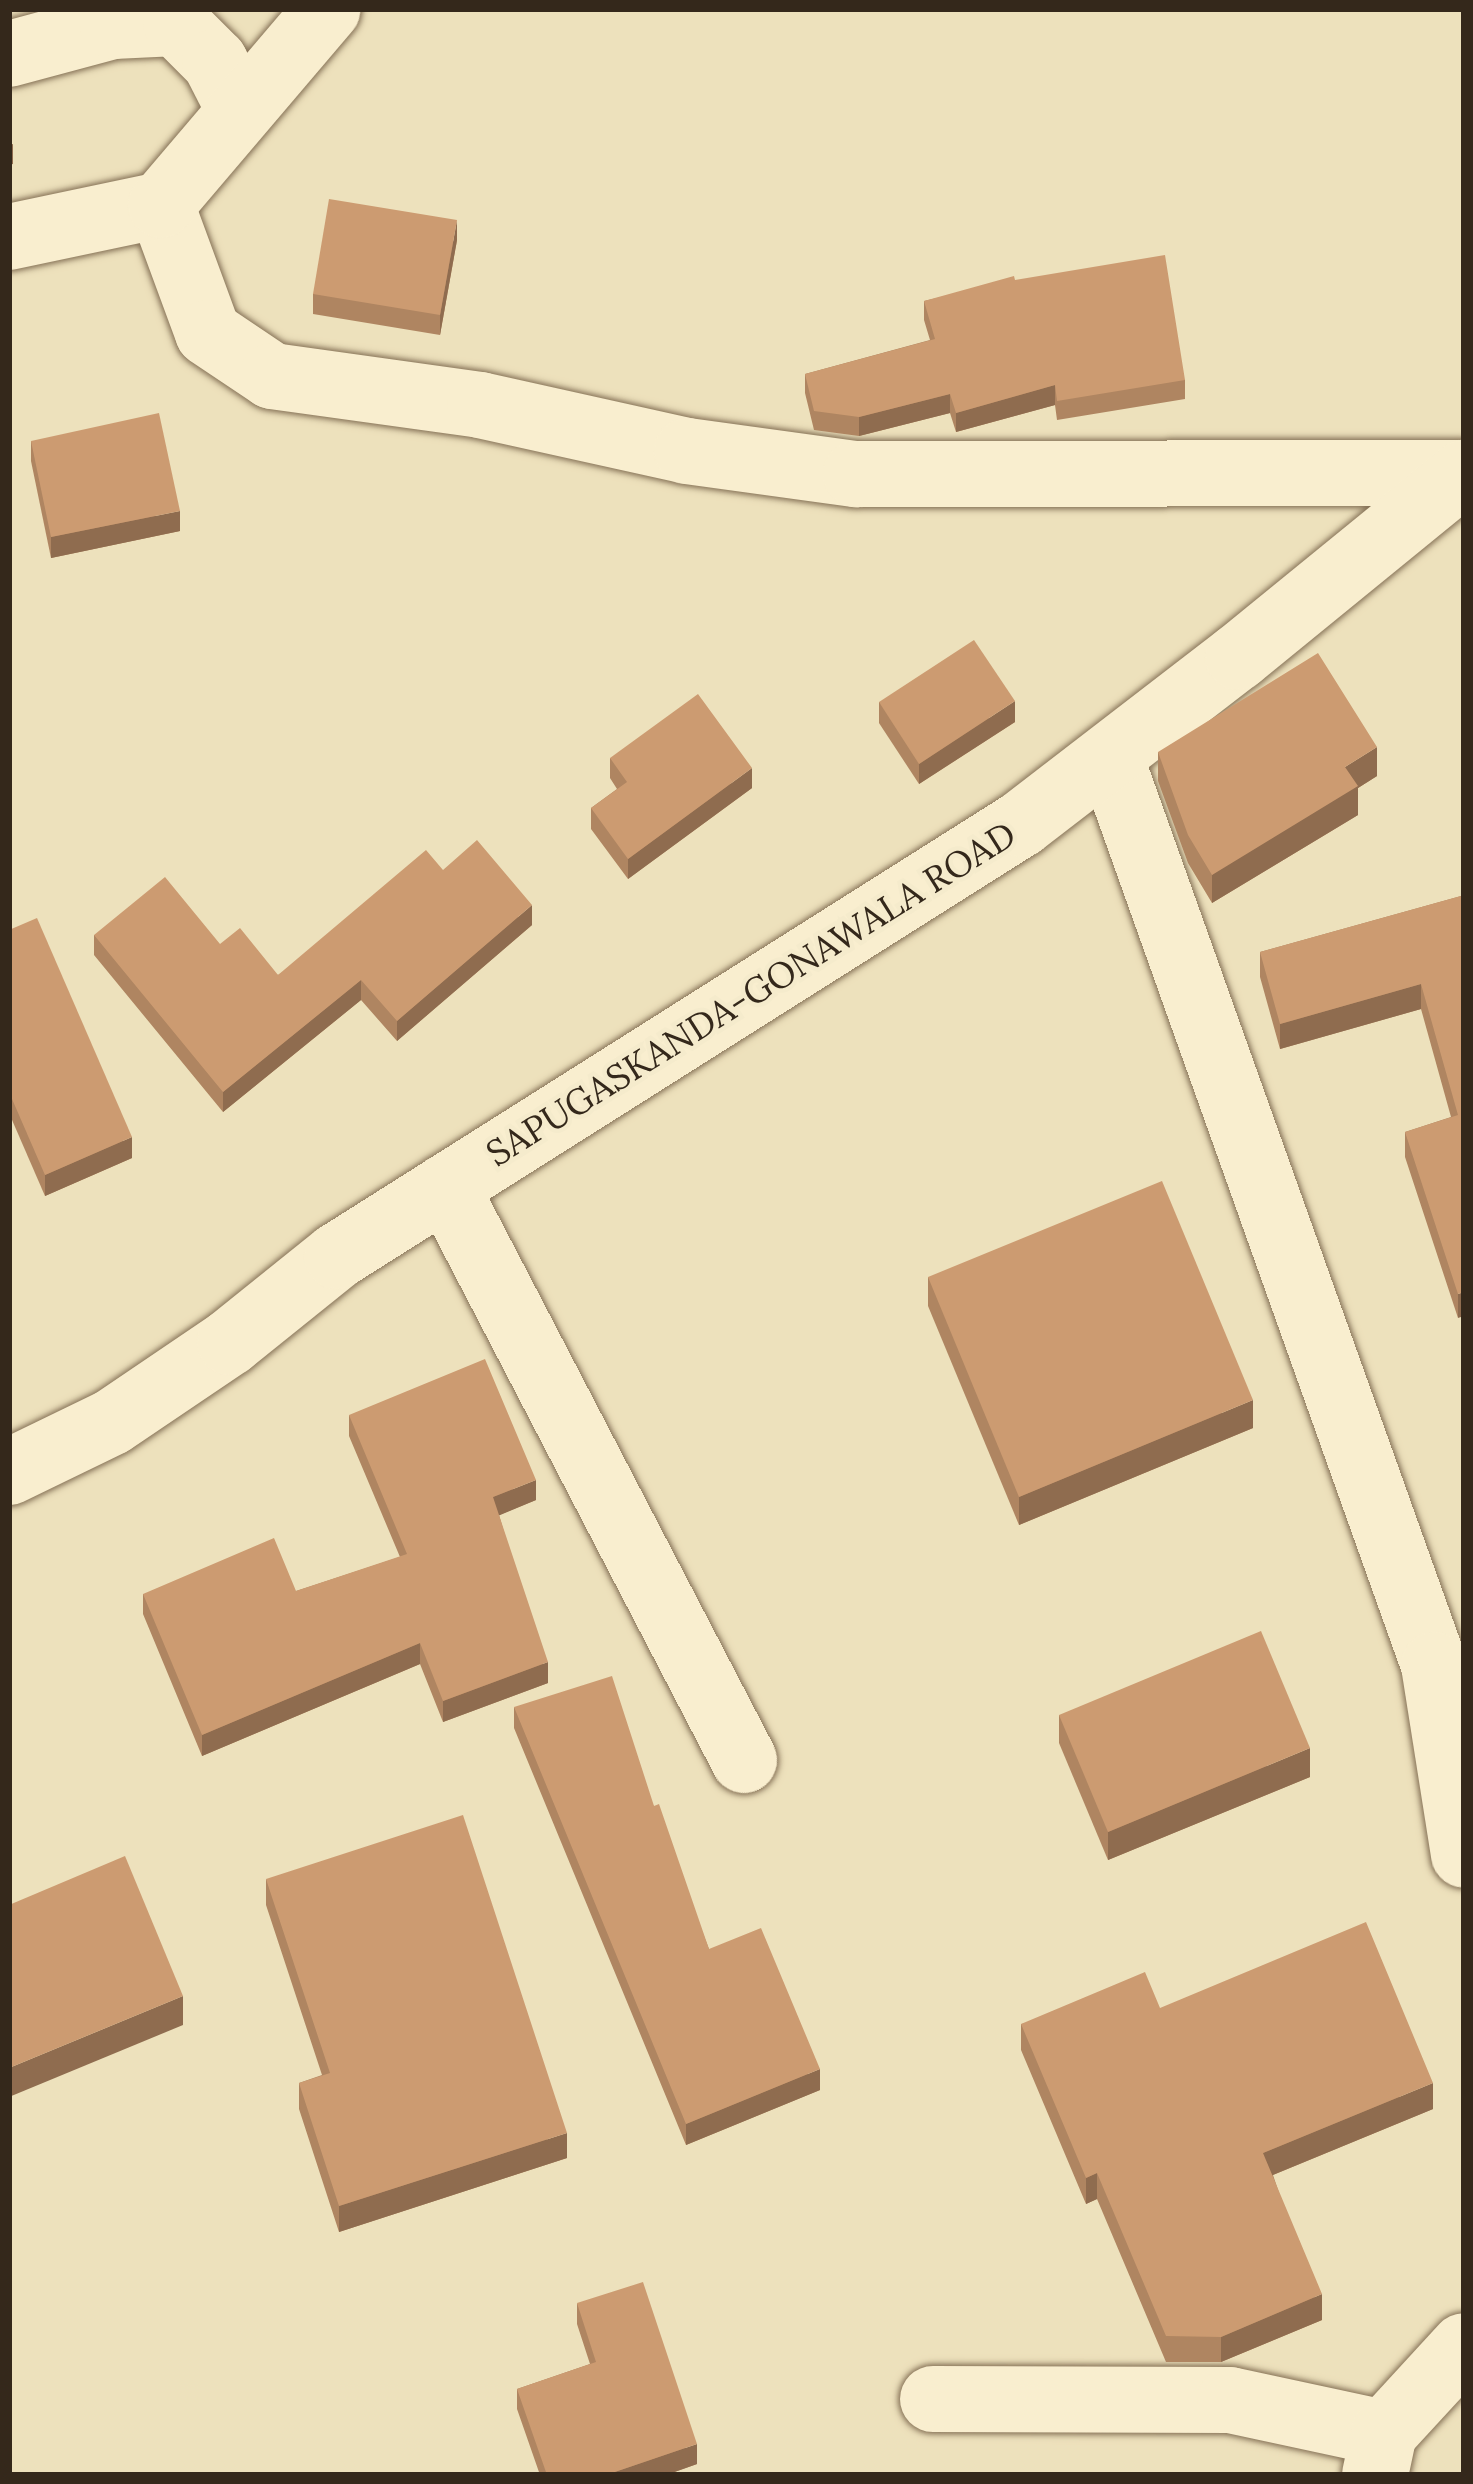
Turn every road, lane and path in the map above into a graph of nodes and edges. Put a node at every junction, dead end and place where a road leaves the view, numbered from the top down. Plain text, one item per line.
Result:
1 (328, 9) edge
2 (9, 54) edge
3 (239, 109) junction
4 (161, 205) junction
5 (9, 237) edge
6 (1464, 473) edge
7 (1110, 757) junction
8 (446, 1187) junction
9 (9, 1472) edge
10 (744, 1760) dead end
11 (1464, 1855) edge
12 (1464, 2346) edge
13 (933, 2398) dead end
14 (1379, 2454) edge

1 - 3 street
2 - 3 street
3 - 4 street
4 - 5 street
4 - 6 street
6 - 7 street, SAPUGASKANDA-GONAWALA ROAD
7 - 8 street, SAPUGASKANDA-GONAWALA ROAD
7 - 11 street
8 - 9 street, SAPUGASKANDA-GONAWALA ROAD
8 - 10 street
12 - 14 street
13 - 14 street

